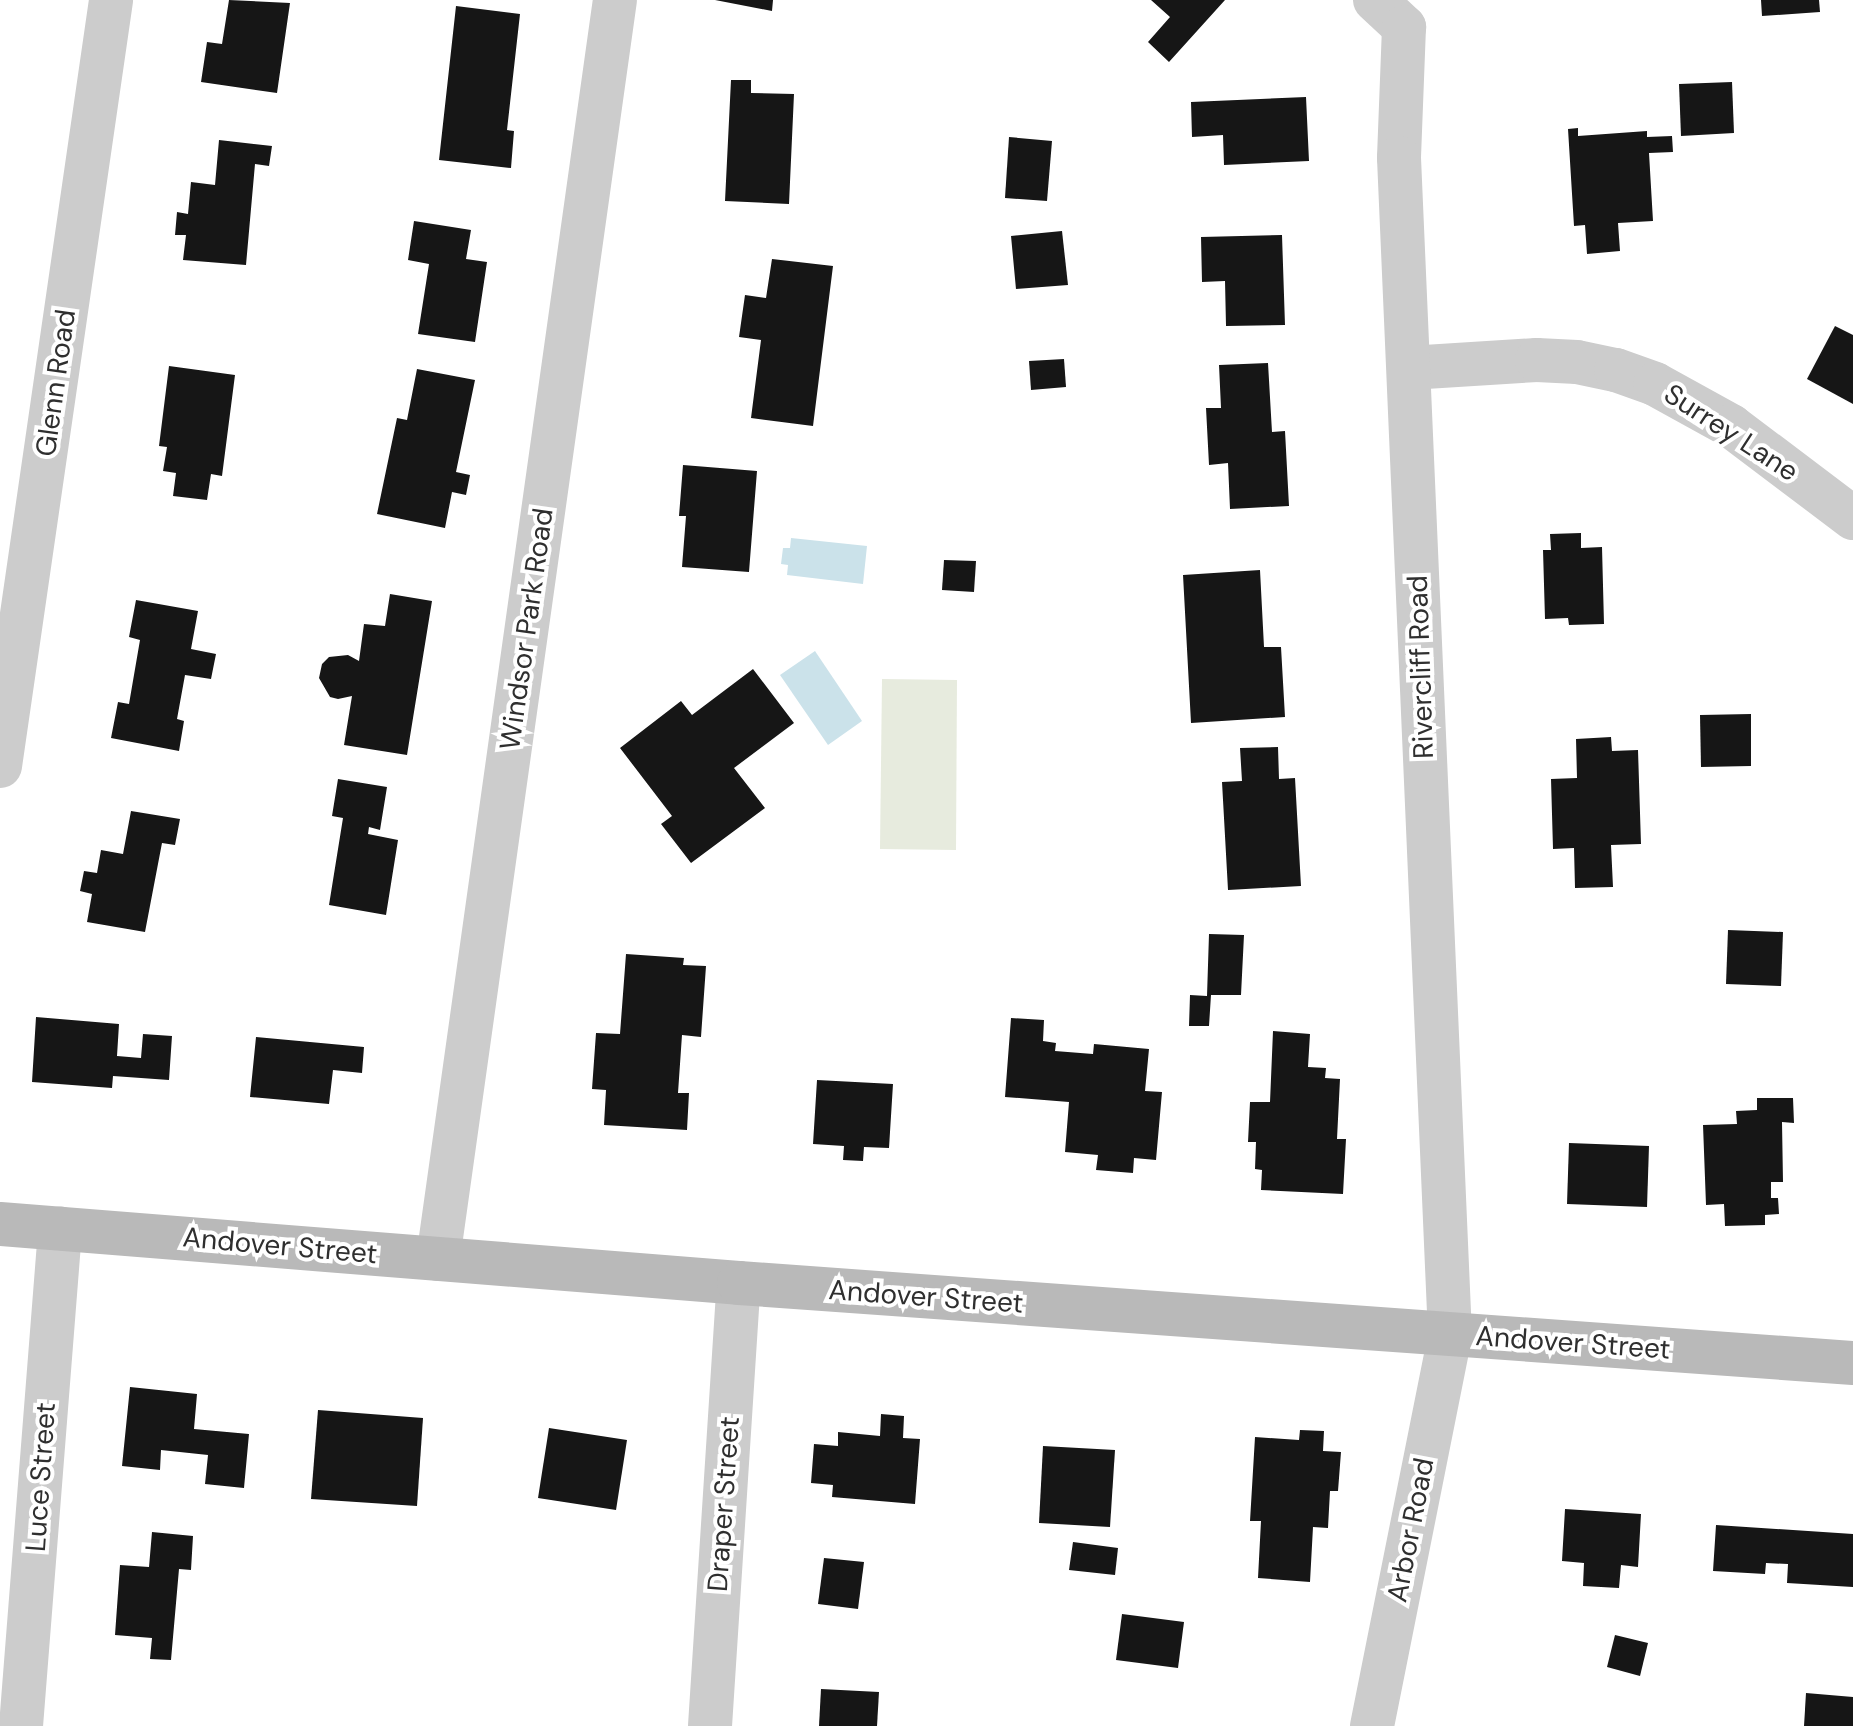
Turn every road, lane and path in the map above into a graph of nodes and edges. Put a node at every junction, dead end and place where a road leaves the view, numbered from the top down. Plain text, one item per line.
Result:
1 (111, 0) edge
2 (615, 0) edge
3 (1395, 9) edge
4 (1409, 368) junction
5 (1853, 518) edge
6 (0, 766) edge
7 (0, 1224) edge
8 (60, 1229) junction
9 (438, 1259) junction
10 (739, 1283) junction
11 (1450, 1335) junction
12 (1853, 1363) edge
13 (21, 1726) edge
14 (710, 1726) edge
15 (1372, 1726) edge

1 - 6 street, Glenn Road
2 - 9 street, Windsor Park Road
3 - 4 street, Rivercliff Road
4 - 5 street, Surrey Lane
4 - 11 street, Rivercliff Road
7 - 8 main road, Andover Street
8 - 9 main road, Andover Street
8 - 13 street, Luce Street
9 - 10 main road, Andover Street
10 - 11 main road, Andover Street
10 - 14 street, Draper Street
11 - 12 main road, Andover Street
11 - 15 street, Arbor Road

